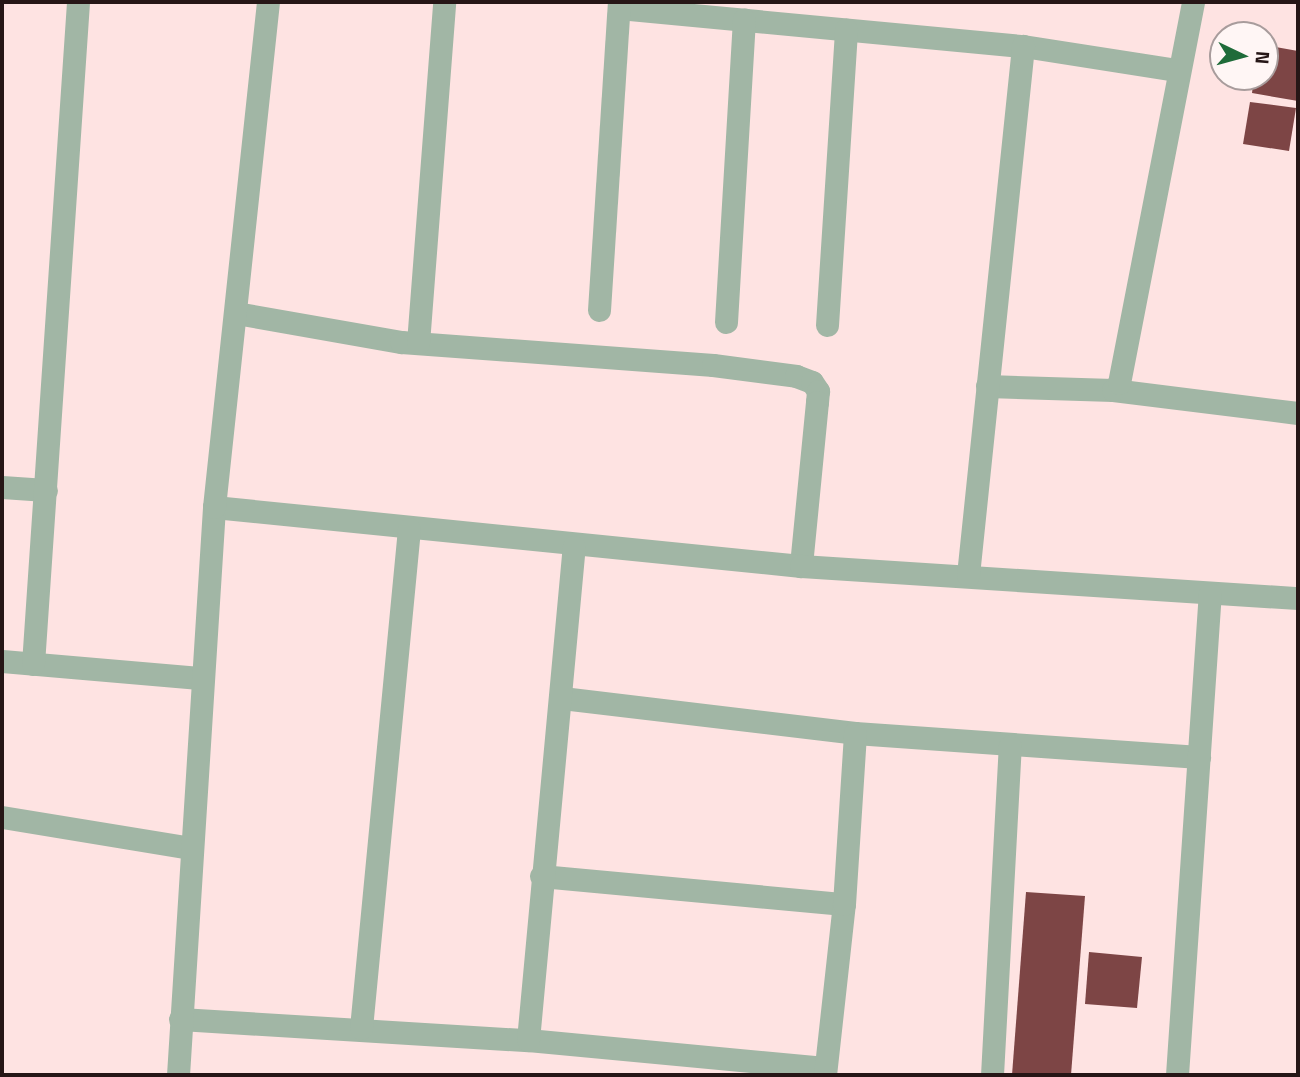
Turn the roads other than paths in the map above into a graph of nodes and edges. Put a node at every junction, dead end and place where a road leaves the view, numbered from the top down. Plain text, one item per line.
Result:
1 (78, 2) edge
2 (268, 2) edge
3 (444, 2) edge
4 (1193, 2) edge
5 (619, 5) edge
6 (744, 20) junction
7 (846, 30) junction
8 (1023, 46) junction
9 (1177, 70) junction
10 (599, 310) dead end
11 (236, 313) junction
12 (726, 322) dead end
13 (827, 325) dead end
14 (418, 343) junction
15 (987, 386) junction
16 (1113, 390) junction
17 (1298, 413) edge
18 (2, 487) edge
19 (46, 490) junction
20 (214, 508) junction
21 (409, 529) junction
22 (574, 547) junction
23 (801, 566) junction
24 (968, 575) junction
25 (1210, 594) junction
26 (1298, 598) edge
27 (2, 662) edge
28 (33, 664) junction
29 (202, 678) junction
30 (562, 698) junction
31 (855, 733) junction
32 (1010, 746) junction
33 (1199, 757) junction
34 (2, 817) edge
35 (191, 848) junction
36 (541, 876) junction
37 (844, 904) junction
38 (180, 1019) junction
39 (361, 1028) junction
40 (528, 1040) junction
41 (825, 1072) edge
42 (178, 1075) edge
43 (992, 1075) edge
44 (1177, 1075) edge

1 - 19 street
2 - 11 street
3 - 14 street
4 - 9 street
5 - 6 street
5 - 10 street
6 - 7 street
6 - 12 street
7 - 8 street
7 - 13 street
8 - 9 street
8 - 15 street
9 - 16 street
11 - 14 street
11 - 20 street
14 - 23 street
15 - 16 street
15 - 24 street
16 - 17 street
18 - 19 street
19 - 28 street
20 - 21 street
20 - 29 street
21 - 22 street
21 - 39 street
22 - 23 street
22 - 30 street
23 - 24 street
24 - 25 street
25 - 26 street
25 - 33 street
27 - 28 street
28 - 29 street
29 - 35 street
30 - 31 street
30 - 36 street
31 - 32 street
31 - 37 street
32 - 33 street
32 - 43 street
33 - 44 street
34 - 35 street
35 - 38 street
36 - 37 street
36 - 40 street
37 - 41 street
38 - 39 street
38 - 42 street
39 - 40 street
40 - 41 street

